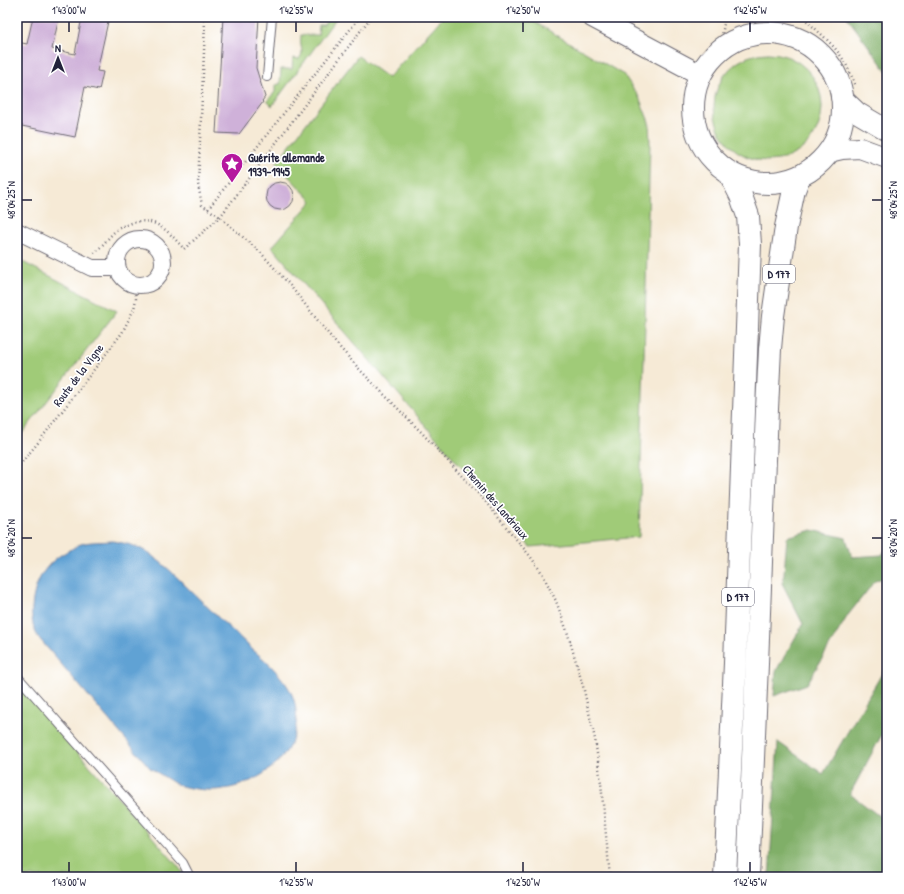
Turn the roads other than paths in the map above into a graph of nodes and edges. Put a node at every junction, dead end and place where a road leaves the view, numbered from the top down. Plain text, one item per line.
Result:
1 (272, 17) edge
2 (592, 17) edge
3 (781, 17) edge
4 (742, 27) edge
5 (792, 36) junction
6 (701, 75) junction
7 (267, 78) dead end
8 (850, 94) junction
9 (887, 130) edge
10 (829, 152) junction
11 (887, 158) edge
12 (731, 176) junction
13 (799, 177) junction
14 (17, 231) edge
15 (117, 268) junction
16 (17, 676) edge
17 (190, 877) edge
18 (725, 877) edge
19 (748, 877) edge

1 - 7 lane
2 - 6 street
3 - 5 main road
4 - 5 main road
4 - 6 main road
5 - 8 main road
6 - 12 main road
8 - 9 street
8 - 10 main road
10 - 11 street
10 - 13 main road
12 - 13 main road
12 - 18 main road, D 177
13 - 19 main road, D 177
14 - 15 street
15 - 15 street
16 - 17 lane

